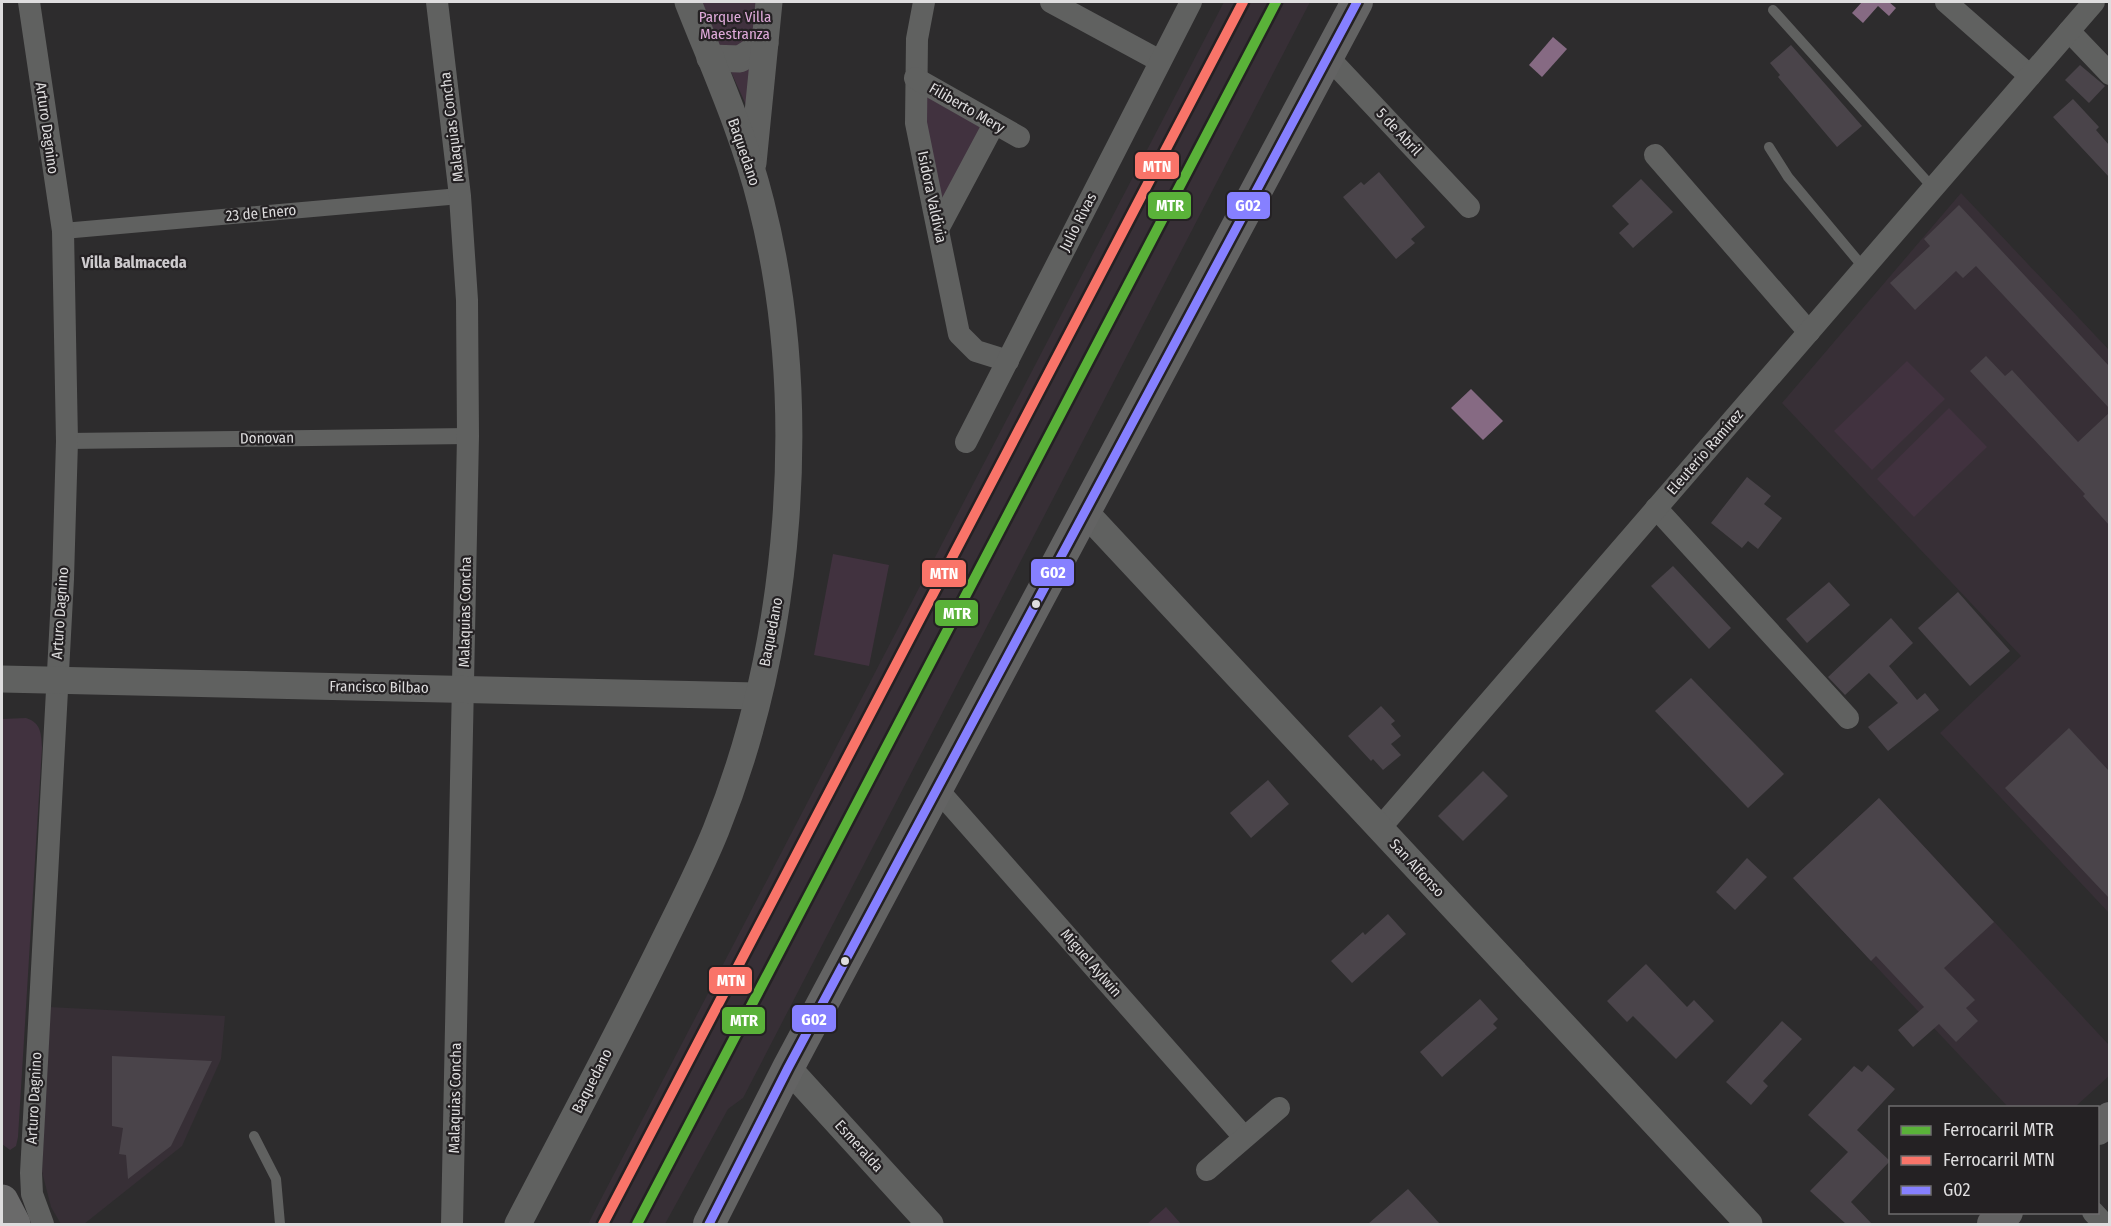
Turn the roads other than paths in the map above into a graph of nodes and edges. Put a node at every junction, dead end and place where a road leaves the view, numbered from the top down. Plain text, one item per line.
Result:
1 (29, 2) edge
2 (437, 2) edge
3 (688, 2) edge
4 (769, 2) edge
5 (924, 2) edge
6 (1051, 2) edge
7 (1191, 2) edge
8 (1357, 2) edge
9 (1946, 2) edge
10 (2094, 2) edge
11 (1773, 10) dead end
12 (2069, 31) junction
13 (765, 43) junction
14 (1328, 57) junction
15 (710, 58) junction
16 (1160, 61) junction
17 (2109, 75) edge
18 (2030, 76) junction
19 (915, 78) junction
20 (994, 123) junction
21 (1019, 137) dead end
22 (1769, 147) dead end
23 (1655, 155) dead end
24 (752, 170) junction
25 (1933, 188) junction
26 (460, 196) junction
27 (1469, 207) dead end
28 (939, 227) junction
29 (63, 231) junction
30 (1864, 268) junction
31 (1809, 332) junction
32 (1008, 361) junction
33 (468, 436) junction
34 (66, 441) junction
35 (966, 442) dead end
36 (1656, 508) junction
37 (1085, 512) junction
38 (2, 679) edge
39 (56, 680) junction
40 (463, 689) junction
41 (757, 696) junction
42 (1848, 718) dead end
43 (937, 789) junction
44 (1380, 828) junction
45 (788, 1068) junction
46 (1279, 1108) dead end
47 (254, 1136) dead end
48 (1244, 1137) junction
49 (1207, 1170) dead end
50 (2, 1201) edge
51 (14, 1224) edge
52 (43, 1224) edge
53 (280, 1224) edge
54 (452, 1224) edge
55 (518, 1224) edge
56 (709, 1224) edge
57 (930, 1224) edge
58 (1749, 1224) edge

1 - 29 street, Arturo Dagnino
2 - 26 street, Malaquias Concha
3 - 15 street, Baquedano
4 - 13 street
5 - 19 street, Isidora Valdivia
6 - 16 street
7 - 16 street, Julio Rivas
8 - 14 main road
9 - 18 street
10 - 12 street, Eleuterio Ramírez
11 - 25 lane
12 - 17 street
12 - 18 street, Eleuterio Ramírez
13 - 15 street
13 - 24 street
14 - 27 street, 5 de Abril
14 - 37 main road
15 - 24 street, Baquedano
16 - 32 street, Julio Rivas
18 - 25 street, Eleuterio Ramírez
19 - 20 street, Filiberto Mery
19 - 28 street, Isidora Valdivia
20 - 21 street, Filiberto Mery
20 - 28 street
22 - 30 lane
23 - 31 street
24 - 41 street, Baquedano
25 - 30 street, Eleuterio Ramírez
26 - 29 street, 23 de Enero
26 - 33 street, Malaquias Concha
28 - 32 street, Isidora Valdivia
29 - 34 street, Arturo Dagnino
30 - 31 street, Eleuterio Ramírez
31 - 36 street, Eleuterio Ramírez
32 - 35 street, Julio Rivas
33 - 34 street, Donovan
33 - 40 street, Malaquias Concha
34 - 39 street, Arturo Dagnino
36 - 42 street
36 - 44 street, Eleuterio Ramírez
37 - 43 main road
37 - 44 street, San Alfonso
38 - 39 street, Francisco Bilbao
39 - 40 street, Francisco Bilbao
39 - 52 street, Arturo Dagnino
40 - 41 street, Francisco Bilbao
40 - 54 street, Malaquias Concha
41 - 55 street, Baquedano
43 - 45 main road
43 - 48 street, Miguel Aylwin
44 - 58 street, San Alfonso
45 - 56 main road
45 - 57 street, Esmeralda
46 - 48 street
47 - 53 lane
48 - 49 street
50 - 51 main road

